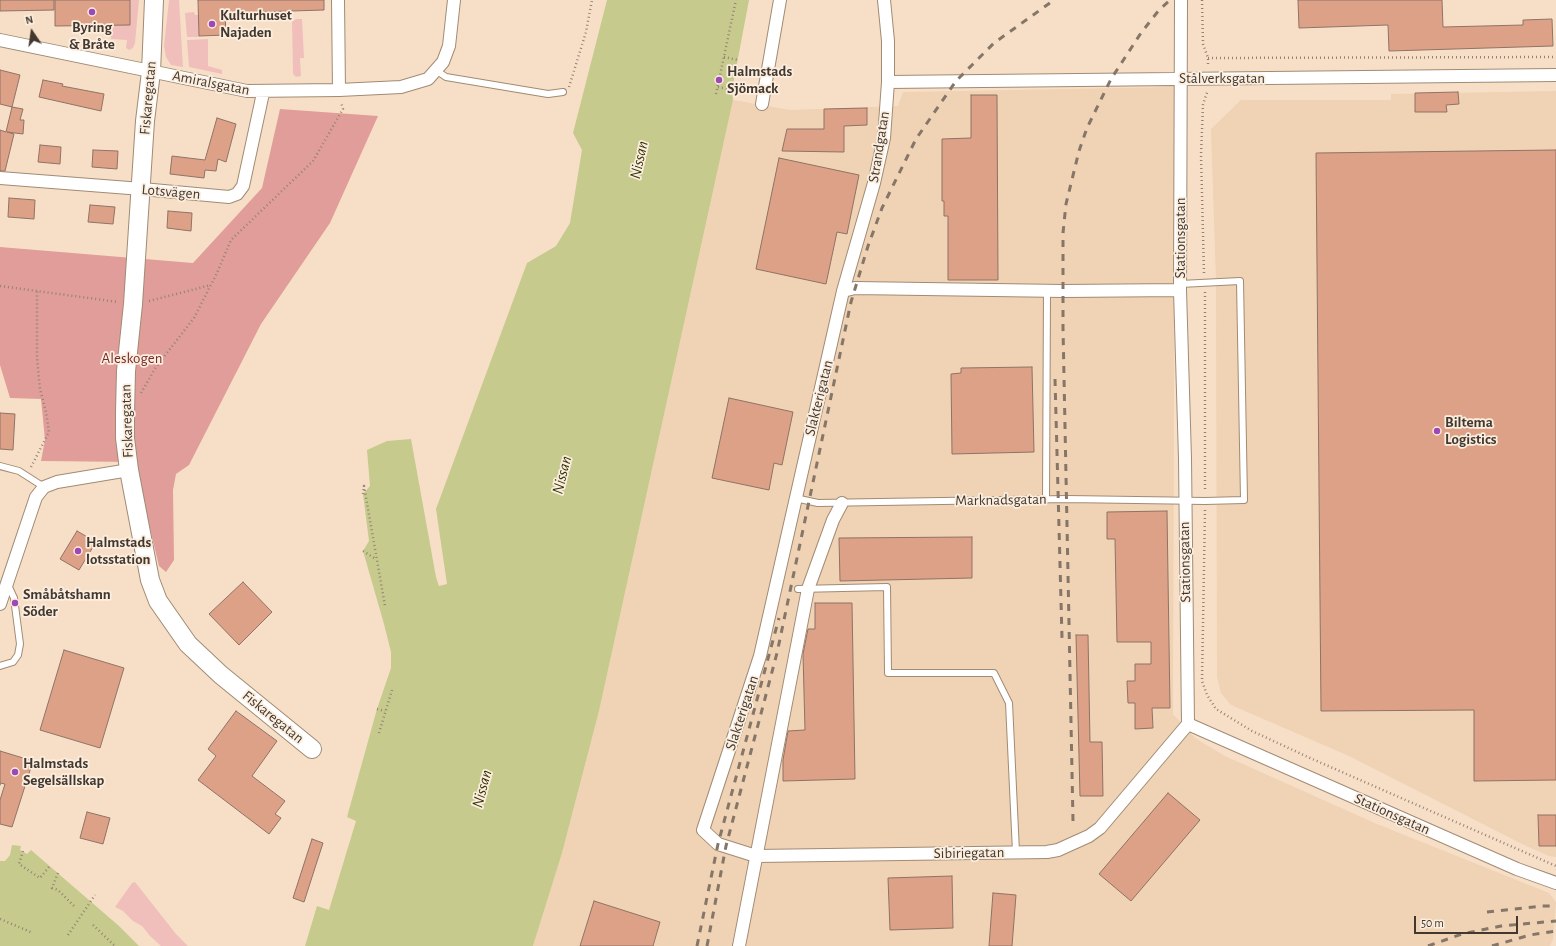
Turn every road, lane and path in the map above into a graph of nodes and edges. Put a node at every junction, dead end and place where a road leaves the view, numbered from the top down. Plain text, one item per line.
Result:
1 (154, 0) edge
2 (338, 0) edge
3 (454, 0) edge
4 (592, 0) edge
5 (736, 0) edge
6 (780, 0) edge
7 (884, 0) edge
8 (1181, 0) edge
9 (1202, 0) edge
10 (0, 40) edge
11 (1556, 56) edge
12 (724, 57) junction
13 (1208, 58) junction
14 (738, 60) dead end
15 (437, 71) junction
16 (151, 72) junction
17 (1556, 75) edge
18 (1181, 79) junction
19 (1208, 79) junction
20 (888, 82) junction
21 (718, 87) junction
22 (338, 90) junction
23 (732, 90) dead end
24 (563, 92) joint
25 (263, 93) junction
26 (716, 94) dead end
27 (762, 104) dead end
28 (0, 178) edge
29 (142, 189) junction
30 (1205, 283) junction
31 (211, 285) junction
32 (0, 286) edge
33 (1180, 287) junction
34 (37, 291) junction
35 (843, 291) junction
36 (1047, 291) junction
37 (133, 304) junction
38 (125, 412) junction
39 (0, 466) edge
40 (31, 467) dead end
41 (129, 470) junction
42 (44, 487) junction
43 (363, 494) dead end
44 (795, 498) junction
45 (1046, 500) junction
46 (1184, 500) junction
47 (1205, 501) junction
48 (842, 503) junction
49 (363, 551) dead end
50 (377, 559) junction
51 (6, 582) junction
52 (803, 589) junction
53 (0, 604) edge
54 (385, 606) dead end
55 (0, 666) edge
56 (392, 690) dead end
57 (377, 709) dead end
58 (385, 711) junction
59 (1188, 724) junction
60 (379, 733) dead end
61 (312, 749) dead end
62 (703, 830) joint
63 (23, 851) dead end
64 (1016, 852) junction
65 (756, 856) junction
66 (1556, 866) edge
67 (49, 867) dead end
68 (58, 873) dead end
69 (1556, 883) edge
70 (95, 895) dead end
71 (75, 907) dead end
72 (0, 919) edge
73 (93, 925) dead end
74 (33, 933) dead end
75 (68, 935) dead end
76 (115, 946) edge
77 (739, 946) edge

1 - 16 street, Fiskaregatan
2 - 22 street
3 - 15 street
4 - 24 path
5 - 12 path
6 - 27 street
7 - 20 street, Strandgatan
8 - 18 street, Stationsgatan
9 - 13 path
10 - 16 street, Amiralsgatan
11 - 13 path
12 - 14 path
12 - 21 path
13 - 19 path
15 - 22 street, Amiralsgatan
15 - 24 lane
16 - 25 street, Amiralsgatan
16 - 29 street, Fiskaregatan
17 - 19 street, Stålverksgatan
18 - 19 street, Stålverksgatan
18 - 20 street, Stålverksgatan
18 - 33 street, Stationsgatan
19 - 30 path
20 - 35 street, Strandgatan
21 - 23 path
21 - 26 path
22 - 25 street, Amiralsgatan
22 - 31 path
25 - 29 street, Lotsvägen
28 - 29 street, Lotsvägen
29 - 37 street, Fiskaregatan
30 - 33 lane
30 - 47 path
30 - 47 lane, Marknadsgatan
31 - 37 path
31 - 38 path
32 - 34 path
33 - 36 street
33 - 46 street, Stationsgatan
34 - 37 path
34 - 40 path
35 - 36 street
35 - 44 street, Slakterigatan
36 - 45 lane
37 - 38 street, Fiskaregatan
38 - 41 street, Fiskaregatan
39 - 42 lane
41 - 42 street
41 - 61 street, Fiskaregatan
42 - 51 street
43 - 50 path
44 - 48 lane, Marknadsgatan
44 - 62 street, Slakterigatan
45 - 46 lane, Marknadsgatan
45 - 48 lane, Marknadsgatan
46 - 47 lane, Marknadsgatan
46 - 59 street, Stationsgatan
47 - 66 path
48 - 52 street
49 - 50 path
50 - 54 path
51 - 53 street
51 - 55 lane
52 - 64 lane
52 - 65 street
56 - 58 path
57 - 58 path
58 - 60 path
59 - 64 street, Sibiriegatan
59 - 69 street, Stationsgatan
62 - 65 street, Sibiriegatan
63 - 67 path
64 - 65 street, Sibiriegatan
65 - 77 street
68 - 71 path
70 - 75 path
72 - 74 path
73 - 76 path

